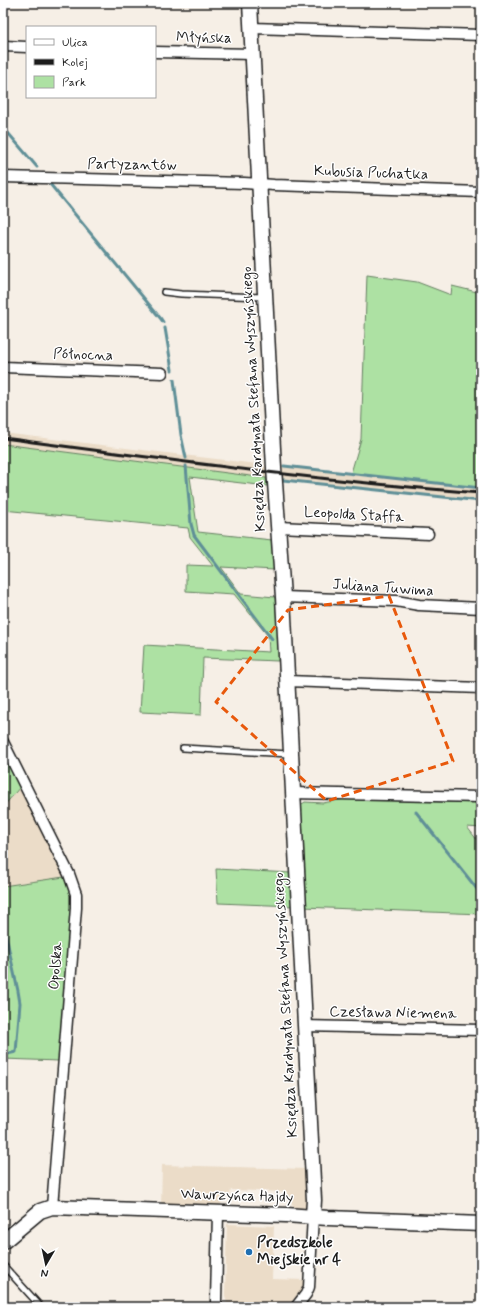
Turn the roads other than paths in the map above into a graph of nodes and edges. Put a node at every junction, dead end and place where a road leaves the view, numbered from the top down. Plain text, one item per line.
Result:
1 (250, 3) edge
2 (251, 28) junction
3 (481, 35) edge
4 (3, 46) edge
5 (26, 47) edge
6 (156, 52) edge
7 (253, 54) junction
8 (3, 177) edge
9 (260, 184) junction
10 (481, 192) edge
11 (164, 292) dead end
12 (265, 297) junction
13 (3, 367) edge
14 (162, 373) dead end
15 (279, 527) junction
16 (428, 534) dead end
17 (283, 597) junction
18 (481, 608) edge
19 (286, 681) junction
20 (481, 688) edge
21 (3, 742) edge
22 (183, 748) dead end
23 (290, 754) junction
24 (292, 793) junction
25 (481, 797) edge
26 (304, 1026) junction
27 (481, 1030) edge
28 (52, 1207) junction
29 (218, 1212) junction
30 (313, 1216) junction
31 (481, 1224) edge
32 (3, 1242) edge
33 (3, 1265) edge
34 (41, 1307) edge
35 (217, 1307) edge
36 (296, 1307) edge

1 - 2 street, Księdza Kardynała Stefana Wyszyńskiego
2 - 3 street
2 - 7 street, Księdza Kardynała Stefana Wyszyńskiego
4 - 5 street
6 - 7 street, Młyńska
7 - 9 street, Księdza Kardynała Stefana Wyszyńskiego
8 - 9 street, Partyzantów
9 - 10 street, Kubusia Puchatka
9 - 12 street, Księdza Kardynała Stefana Wyszyńskiego
11 - 12 lane
12 - 15 street, Księdza Kardynała Stefana Wyszyńskiego
13 - 14 street, Północna
15 - 16 street, Leopolda Staffa
15 - 17 street, Księdza Kardynała Stefana Wyszyńskiego
17 - 18 street, Juliana Tuwima
17 - 19 street, Księdza Kardynała Stefana Wyszyńskiego
19 - 20 street
19 - 23 street, Księdza Kardynała Stefana Wyszyńskiego
21 - 28 street, Opolska
22 - 23 lane
23 - 24 street, Księdza Kardynała Stefana Wyszyńskiego
24 - 25 street
24 - 26 street, Księdza Kardynała Stefana Wyszyńskiego
26 - 27 street, Czesława Niemena
26 - 30 street, Księdza Kardynała Stefana Wyszyńskiego
28 - 29 street, Wawrzyńca Hajdy
28 - 32 street, Wawrzyńca Hajdy
29 - 30 street, Wawrzyńca Hajdy
29 - 35 street
30 - 31 street, Wawrzyńca Hajdy
30 - 36 street
33 - 34 lane

